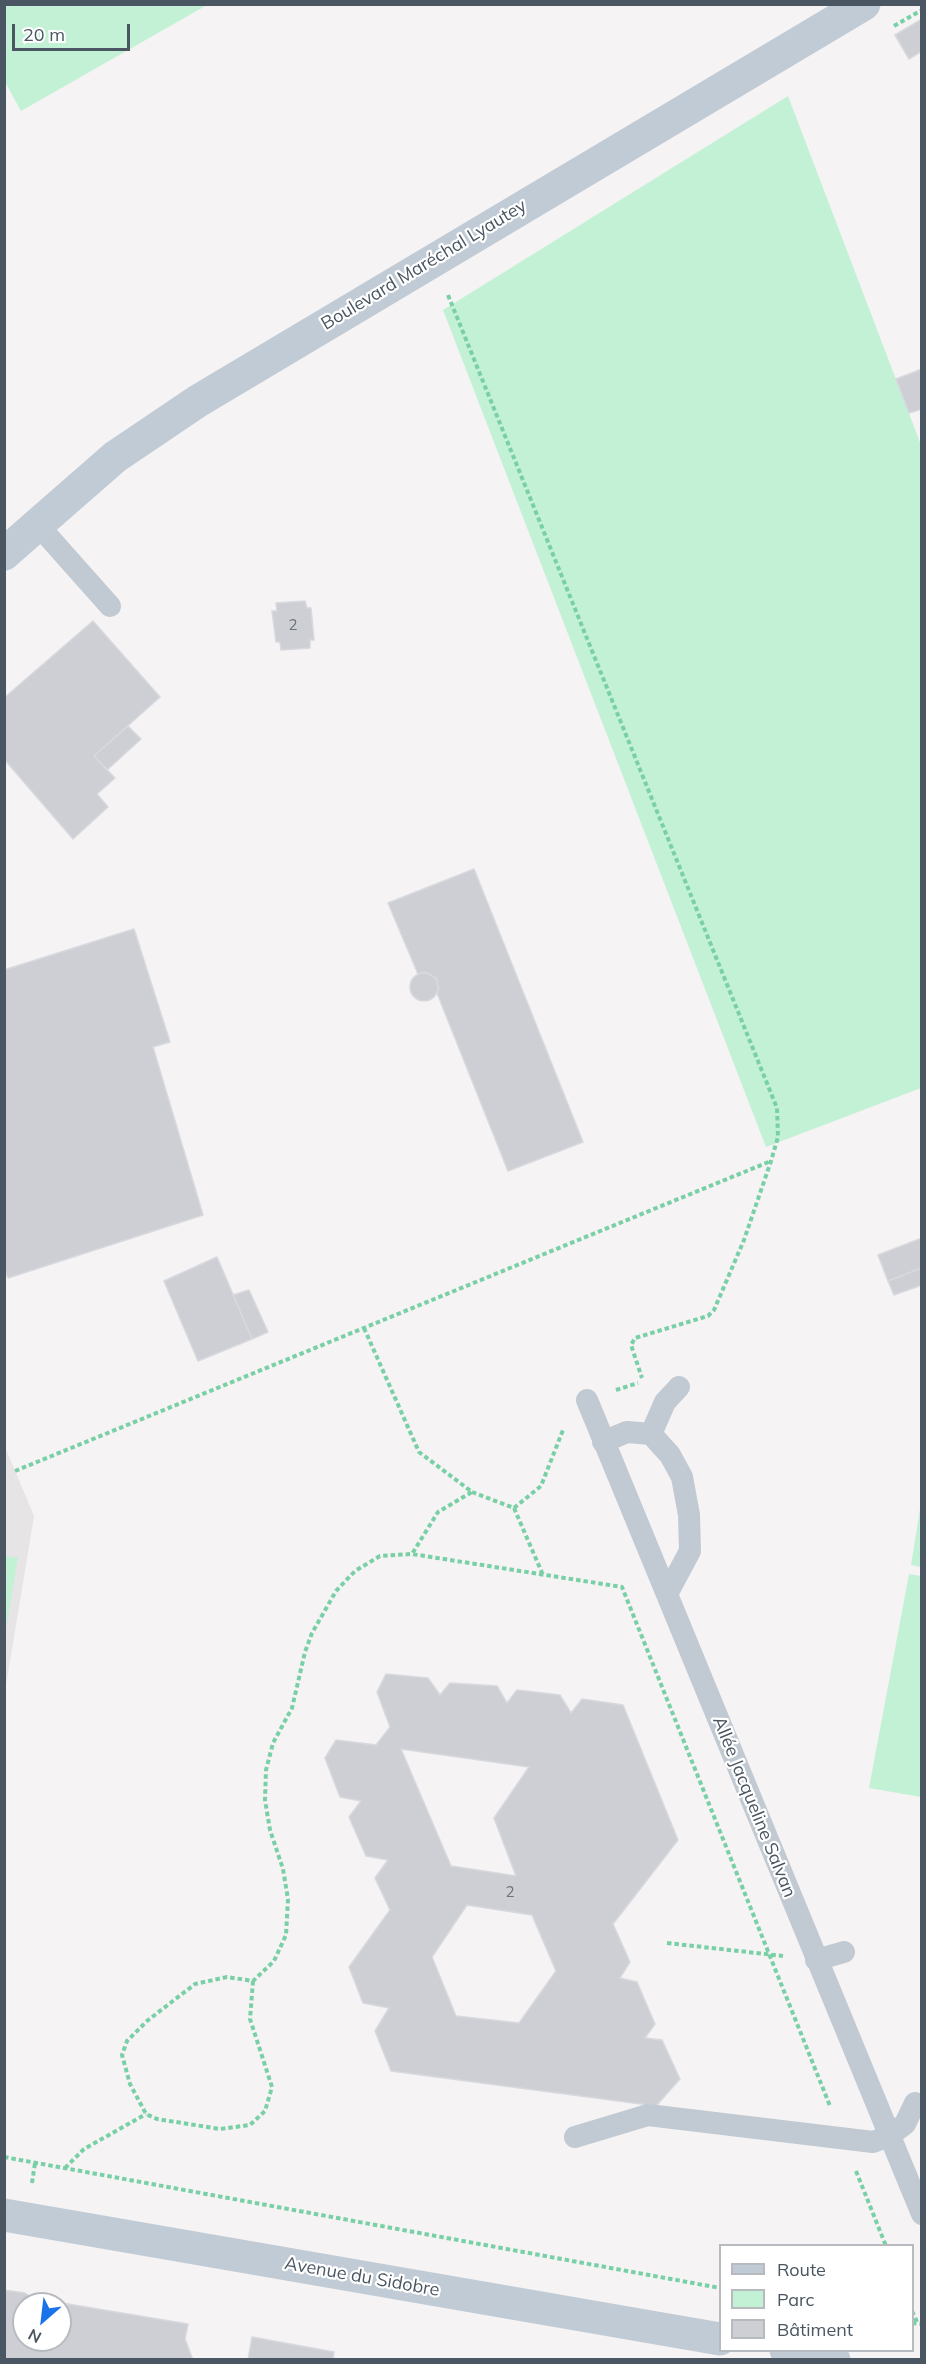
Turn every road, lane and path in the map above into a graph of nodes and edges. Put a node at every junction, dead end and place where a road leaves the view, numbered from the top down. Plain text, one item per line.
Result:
1 (864, 4) edge
2 (445, 287) dead end
3 (39, 525) junction
4 (4, 554) edge
5 (110, 606) dead end
6 (771, 1161) junction
7 (363, 1328) junction
8 (679, 1387) dead end
9 (587, 1400) junction
10 (651, 1434) junction
11 (603, 1442) junction
12 (15, 1471) dead end
13 (472, 1492) junction
14 (514, 1508) junction
15 (412, 1554) junction
16 (543, 1575) junction
17 (667, 1594) junction
18 (667, 1943) dead end
19 (844, 1953) dead end
20 (769, 1954) junction
21 (816, 1960) junction
22 (253, 1982) junction
23 (915, 2103) dead end
24 (146, 2114) junction
25 (889, 2136) junction
26 (575, 2137) dead end
27 (844, 2139) junction
28 (4, 2157) edge
29 (35, 2163) junction
30 (64, 2168) junction
31 (30, 2193) dead end
32 (921, 2214) edge
33 (4, 2215) edge
34 (885, 2244) edge
35 (719, 2288) edge
36 (719, 2339) edge
37 (796, 2352) edge
38 (834, 2360) edge

1 - 3 street, Boulevard Maréchal Lyautey
2 - 6 path
3 - 4 street, Boulevard Maréchal Lyautey
3 - 5 lane
6 - 7 path
6 - 9 path
7 - 12 path
7 - 13 path
8 - 10 lane
9 - 11 lane, Allée Jacqueline Salvan
9 - 14 path
10 - 11 lane
10 - 17 lane
11 - 17 lane, Allée Jacqueline Salvan
13 - 14 path
13 - 15 path
14 - 16 path
15 - 16 path
15 - 22 path
16 - 20 path
17 - 21 lane, Allée Jacqueline Salvan
18 - 20 path
19 - 21 lane
20 - 21 path
20 - 27 path
21 - 25 lane, Allée Jacqueline Salvan
22 - 24 path
22 - 24 path
23 - 25 lane
24 - 30 path
25 - 27 lane
25 - 32 lane, Allée Jacqueline Salvan
26 - 27 lane
27 - 34 path
28 - 29 path
29 - 30 path
29 - 31 path
30 - 35 path
33 - 36 street, Avenue du Sidobre
37 - 38 street

